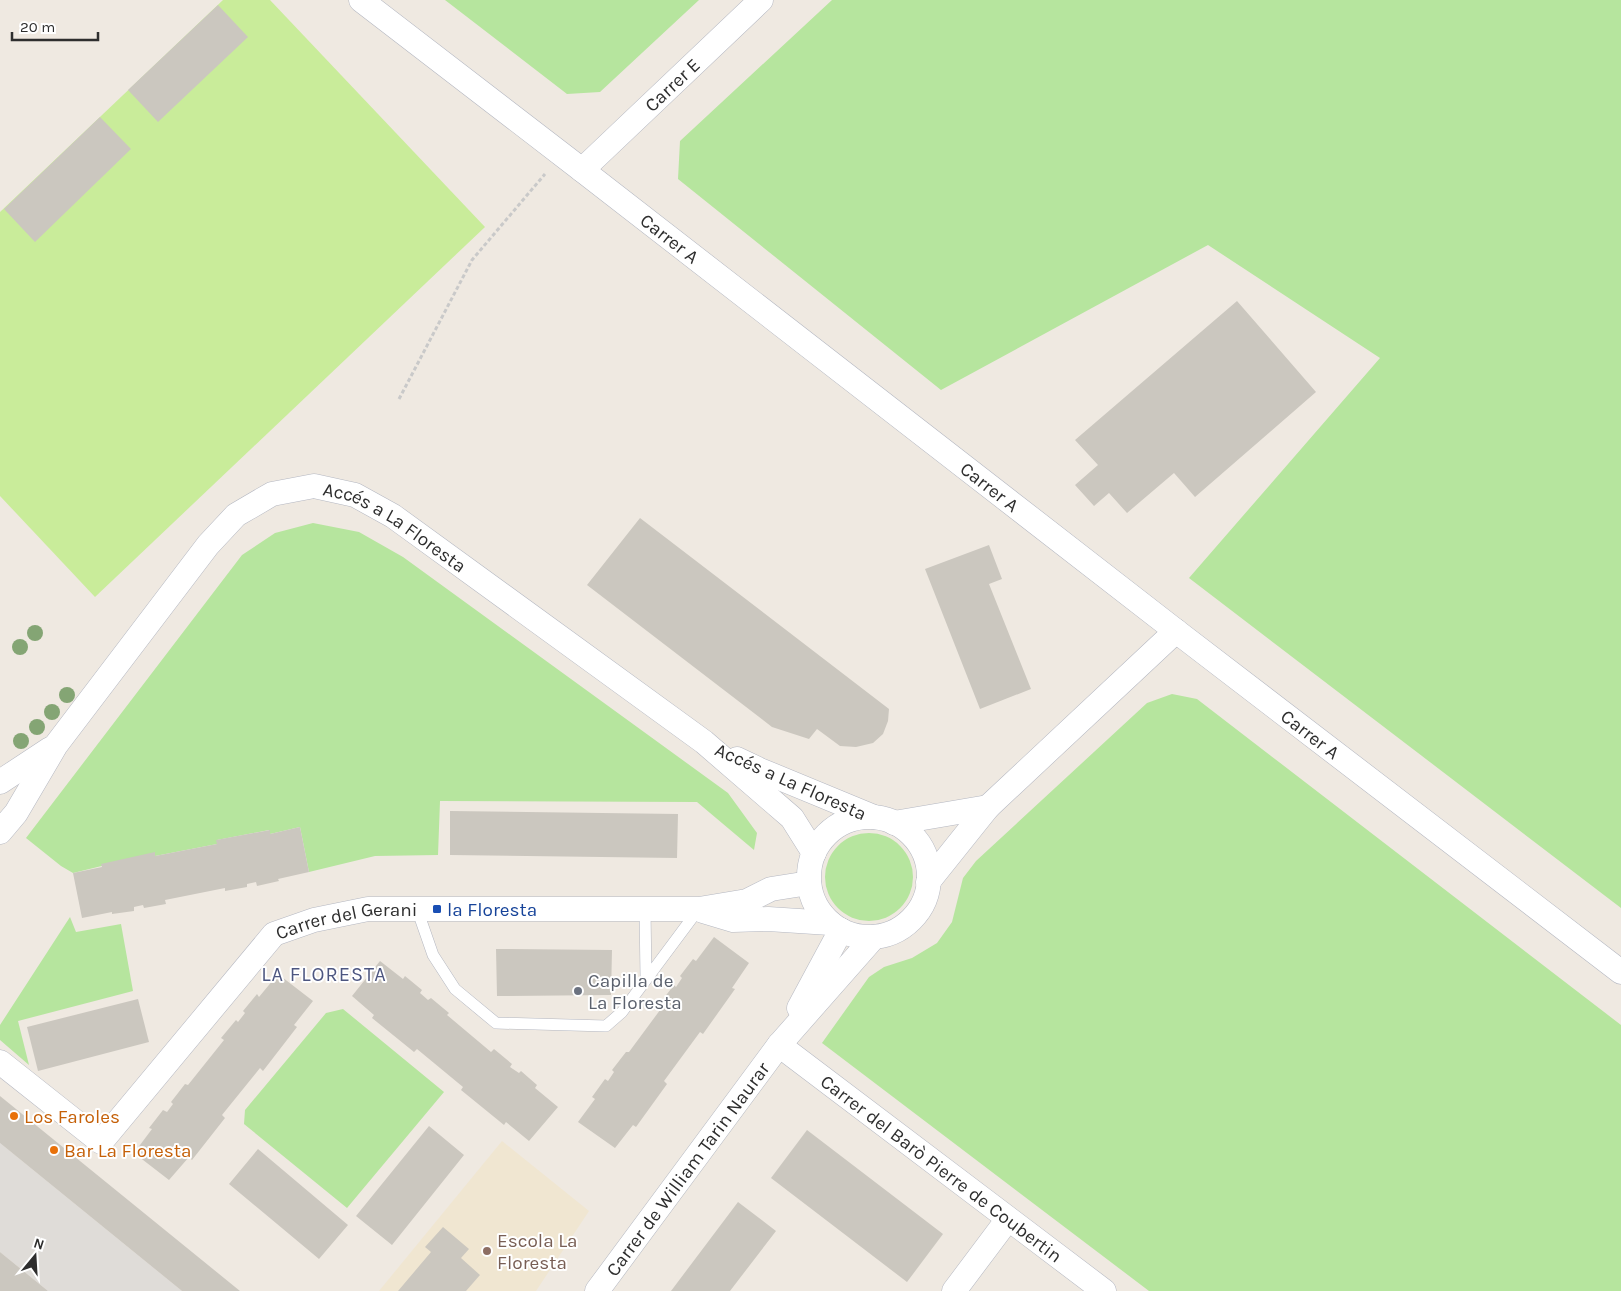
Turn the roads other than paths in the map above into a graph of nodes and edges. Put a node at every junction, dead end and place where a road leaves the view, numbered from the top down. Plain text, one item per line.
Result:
1 (361, 0) edge
2 (762, 0) edge
3 (582, 170) junction
4 (1176, 631) junction
5 (704, 742) junction
6 (56, 745) junction
7 (0, 782) edge
8 (988, 807) junction
9 (886, 821) junction
10 (0, 832) edge
11 (814, 853) junction
12 (928, 882) junction
13 (809, 883) junction
14 (417, 909) junction
15 (645, 909) junction
16 (699, 909) junction
17 (836, 927) junction
18 (874, 937) junction
19 (1621, 972) edge
20 (646, 978) junction
21 (779, 1045) junction
22 (0, 1062) edge
23 (1008, 1219) junction
24 (597, 1291) edge
25 (954, 1291) edge
26 (1104, 1291) edge

1 - 3 street, Carrer A
2 - 3 street, Carrer E
3 - 4 street, Carrer A
4 - 8 street
4 - 19 street, Carrer A
5 - 6 street, Accés a La Floresta
5 - 9 street, Accés a La Floresta
5 - 11 street, Accés a La Floresta
6 - 7 street, Accés a La Floresta
6 - 10 street, Accés a La Floresta
8 - 9 street
8 - 12 street
9 - 11 street
9 - 12 street
11 - 13 street
12 - 18 street
13 - 16 street, Carrer del Gerani
13 - 17 street
14 - 15 street, Carrer del Gerani
14 - 20 lane
14 - 22 street, Carrer del Gerani
15 - 16 street, Carrer del Gerani
15 - 20 lane
16 - 17 street, Carrer del Gerani
16 - 20 lane
17 - 18 street
17 - 21 street, Carrer de William Tarin Naurar
18 - 21 street, Carrer de William Tarin Naurar
21 - 23 street, Carrer del Barò Pierre de Coubertin
21 - 24 street, Carrer de William Tarin Naurar
23 - 25 street
23 - 26 street, Carrer del Barò Pierre de Coubertin

